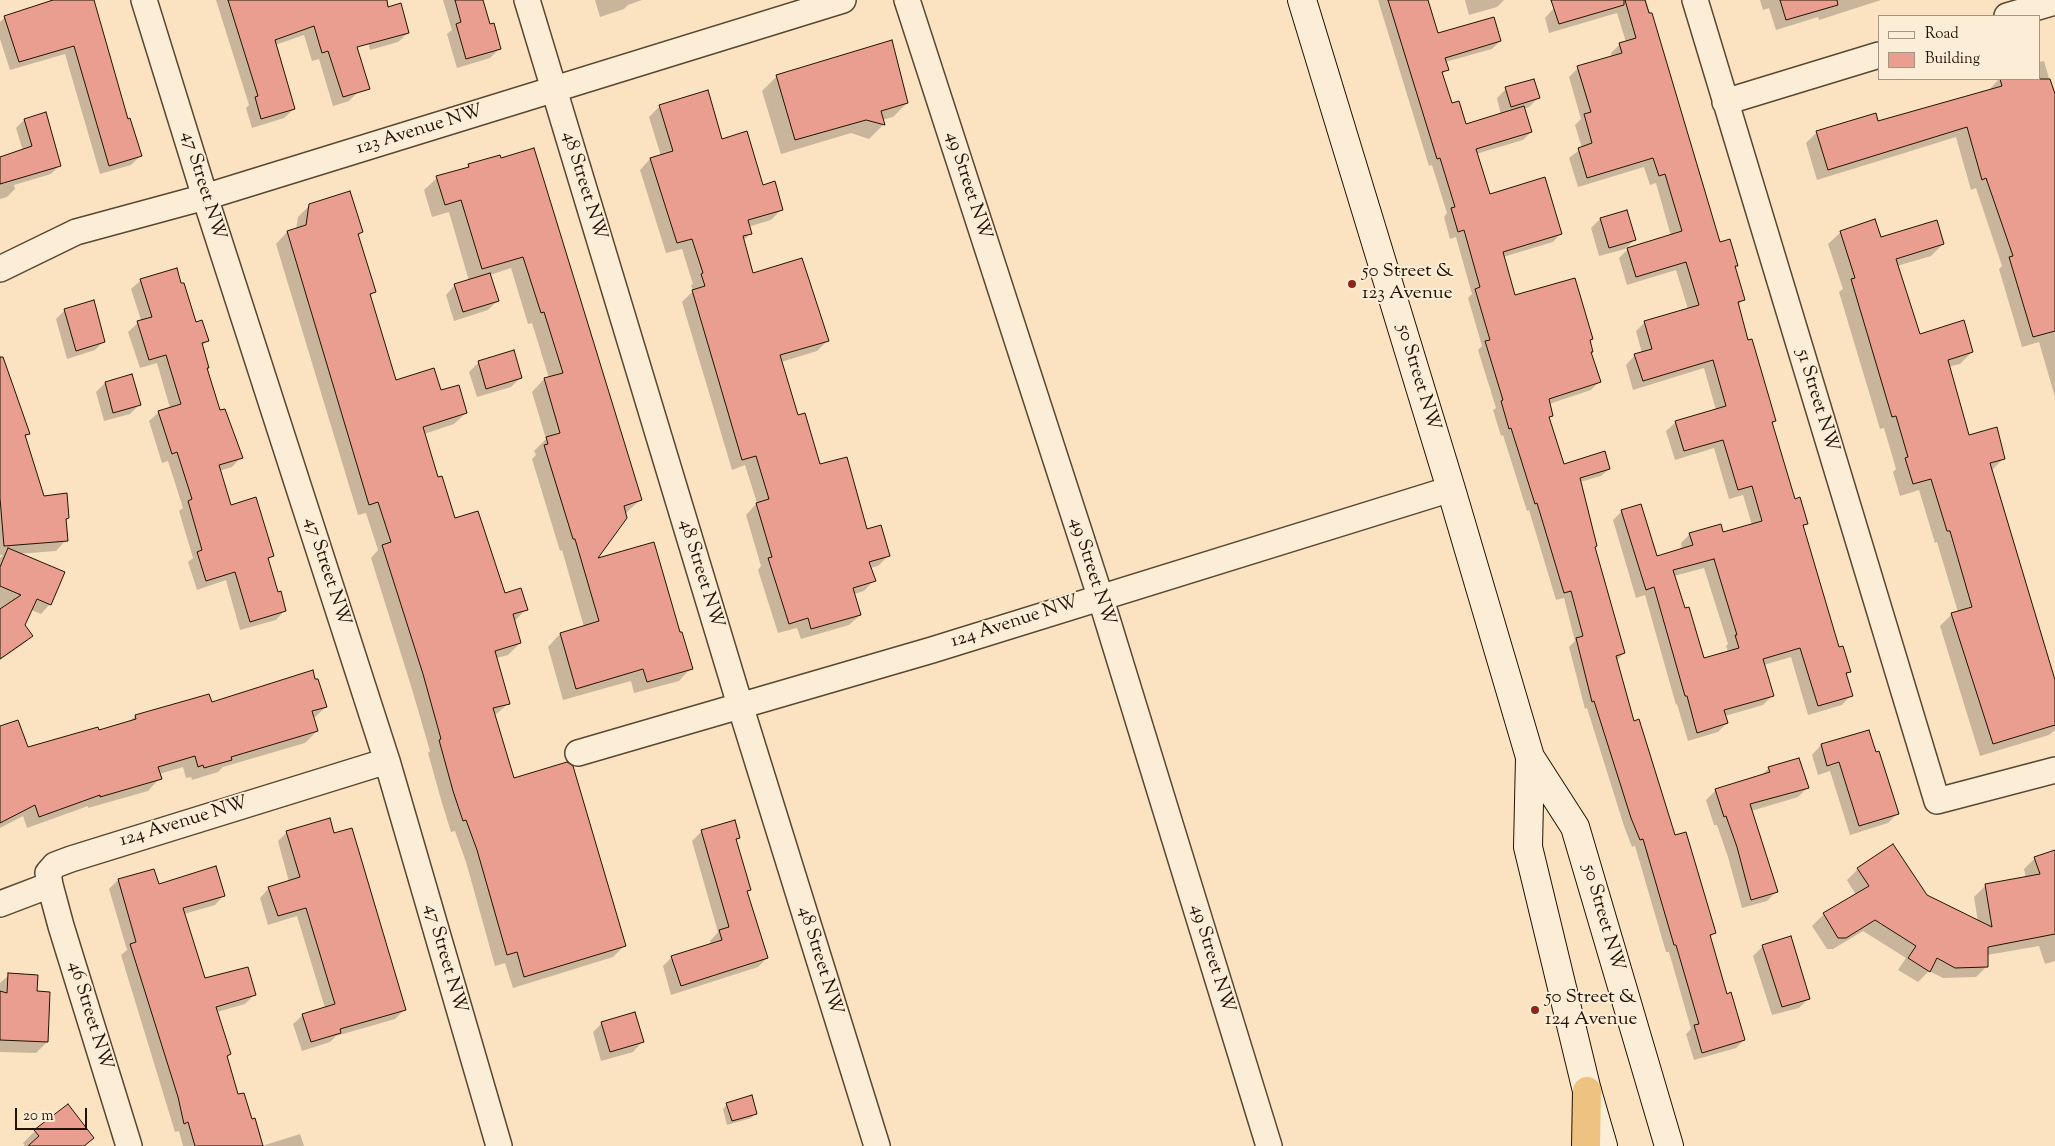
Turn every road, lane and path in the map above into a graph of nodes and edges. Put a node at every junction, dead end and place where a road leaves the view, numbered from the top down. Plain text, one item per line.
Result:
1 (144, 0) edge
2 (527, 0) edge
3 (843, 0) edge
4 (907, 0) edge
5 (1302, 0) edge
6 (1694, 0) edge
7 (2055, 2) edge
8 (2010, 15) edge
9 (1878, 55) edge
10 (554, 90) junction
11 (1725, 102) junction
12 (205, 197) junction
13 (0, 269) edge
14 (1451, 489) junction
15 (1100, 596) junction
16 (740, 706) junction
17 (578, 753) dead end
18 (1530, 757) junction
19 (387, 761) junction
20 (2055, 770) edge
21 (50, 886) junction
22 (0, 904) edge
23 (1587, 1091) junction
24 (130, 1146) edge
25 (499, 1146) edge
26 (877, 1146) edge
27 (1269, 1146) edge
28 (1586, 1146) edge
29 (1603, 1146) edge
30 (1669, 1146) edge

1 - 12 street, 47 Street NW
2 - 10 street, 48 Street NW
3 - 10 street, 123 Avenue NW
4 - 15 street, 49 Street NW
5 - 14 main road, 50 Street NW
6 - 11 street, 51 Street NW
7 - 8 street
9 - 11 street
10 - 12 street, 123 Avenue NW
10 - 16 street, 48 Street NW
11 - 20 street, 51 Street NW
12 - 13 street, 123 Avenue NW
12 - 19 street, 47 Street NW
14 - 15 street, 124 Avenue NW
14 - 18 main road, 50 Street NW
15 - 16 street, 124 Avenue NW
15 - 27 street, 49 Street NW
16 - 17 street, 124 Avenue NW
16 - 26 street, 48 Street NW
18 - 23 main road, 50 Street NW
18 - 30 main road, 50 Street NW
19 - 21 street, 124 Avenue NW
19 - 25 street, 47 Street NW
21 - 22 street
21 - 24 street, 46 Street NW
23 - 28 highway
23 - 29 main road, 50 Street NW

